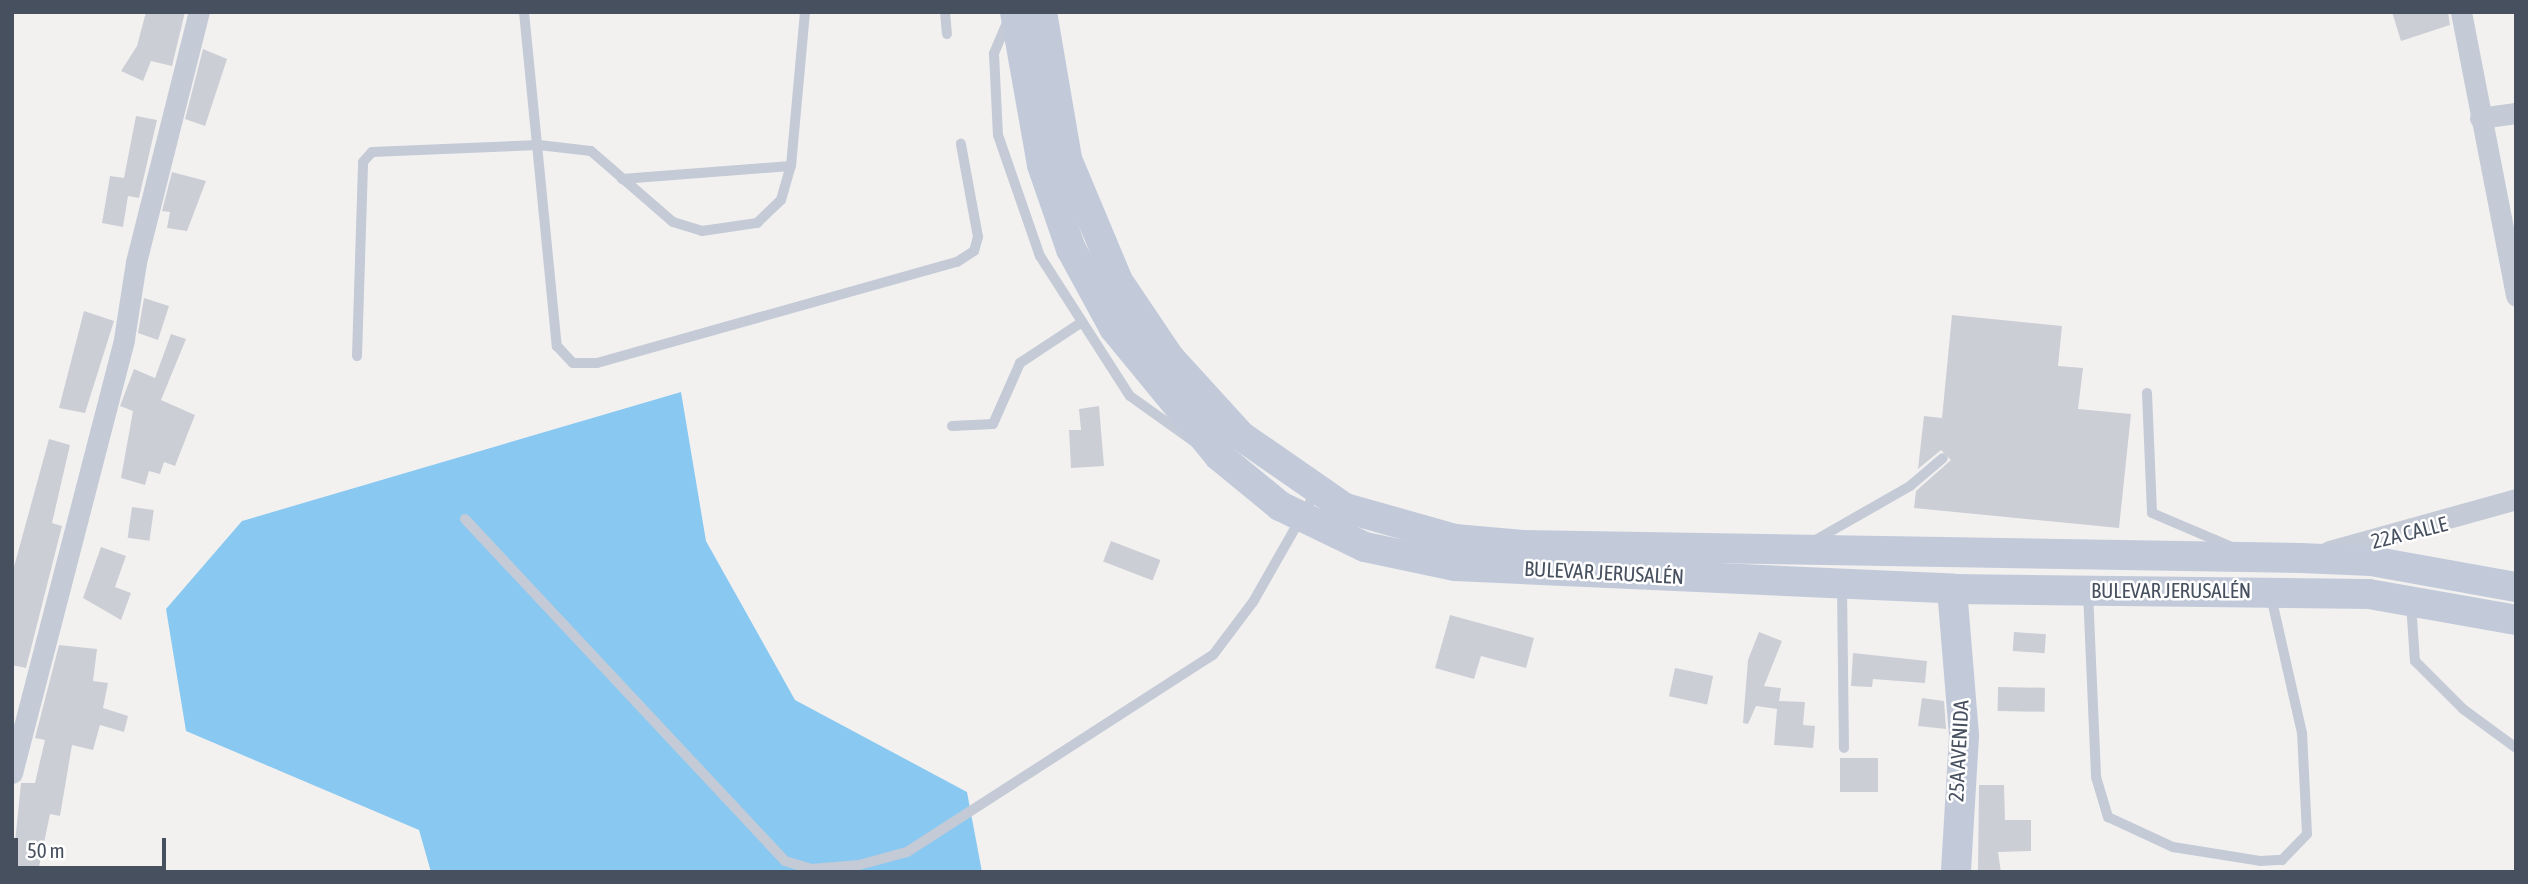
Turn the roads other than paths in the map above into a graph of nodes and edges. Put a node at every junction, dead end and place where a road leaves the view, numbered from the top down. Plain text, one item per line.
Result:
1 (199, 12) edge
2 (524, 12) edge
3 (805, 12) edge
4 (945, 12) edge
5 (1013, 12) edge
6 (1042, 12) edge
7 (2461, 12) edge
8 (947, 34) dead end
9 (2516, 113) edge
10 (2480, 118) junction
11 (961, 144) dead end
12 (538, 145) junction
13 (791, 166) junction
14 (622, 179) junction
15 (2516, 296) edge
16 (1079, 324) junction
17 (357, 356) dead end
18 (2147, 393) dead end
19 (952, 426) dead end
20 (1219, 456) junction
21 (1943, 458) dead end
22 (1317, 490) junction
23 (2516, 499) edge
24 (1301, 517) junction
25 (465, 519) dead end
26 (1797, 550) junction
27 (2252, 557) junction
28 (2301, 558) junction
29 (1842, 584) junction
30 (2516, 587) edge
31 (1952, 589) junction
32 (2088, 589) junction
33 (2270, 590) junction
34 (2411, 600) junction
35 (2516, 620) edge
36 (1844, 748) dead end
37 (2516, 748) edge
38 (12, 774) edge
39 (1956, 872) edge

1 - 38 street
2 - 12 lane
3 - 13 lane
4 - 8 lane
5 - 16 lane
5 - 20 main road, BULEVAR JERUSALÉN
6 - 22 main road, BULEVAR JERUSALÉN
7 - 10 street
9 - 10 street
10 - 15 street
11 - 12 lane
12 - 14 lane
12 - 17 lane
13 - 14 lane
13 - 14 lane
16 - 19 lane
16 - 20 lane
18 - 27 lane
20 - 24 main road, BULEVAR JERUSALÉN
21 - 26 lane
22 - 24 lane
22 - 26 main road, BULEVAR JERUSALÉN
23 - 28 street, 22A CALLE
24 - 25 lane
24 - 29 main road, BULEVAR JERUSALÉN
26 - 27 main road, BULEVAR JERUSALÉN
27 - 28 main road, BULEVAR JERUSALÉN
28 - 30 main road, BULEVAR JERUSALÉN
29 - 31 main road, BULEVAR JERUSALÉN
29 - 36 lane
31 - 32 main road, BULEVAR JERUSALÉN
31 - 39 main road, 25A AVENIDA
32 - 33 main road, BULEVAR JERUSALÉN
32 - 33 lane
33 - 34 main road, BULEVAR JERUSALÉN
34 - 35 main road, BULEVAR JERUSALÉN
34 - 37 lane

